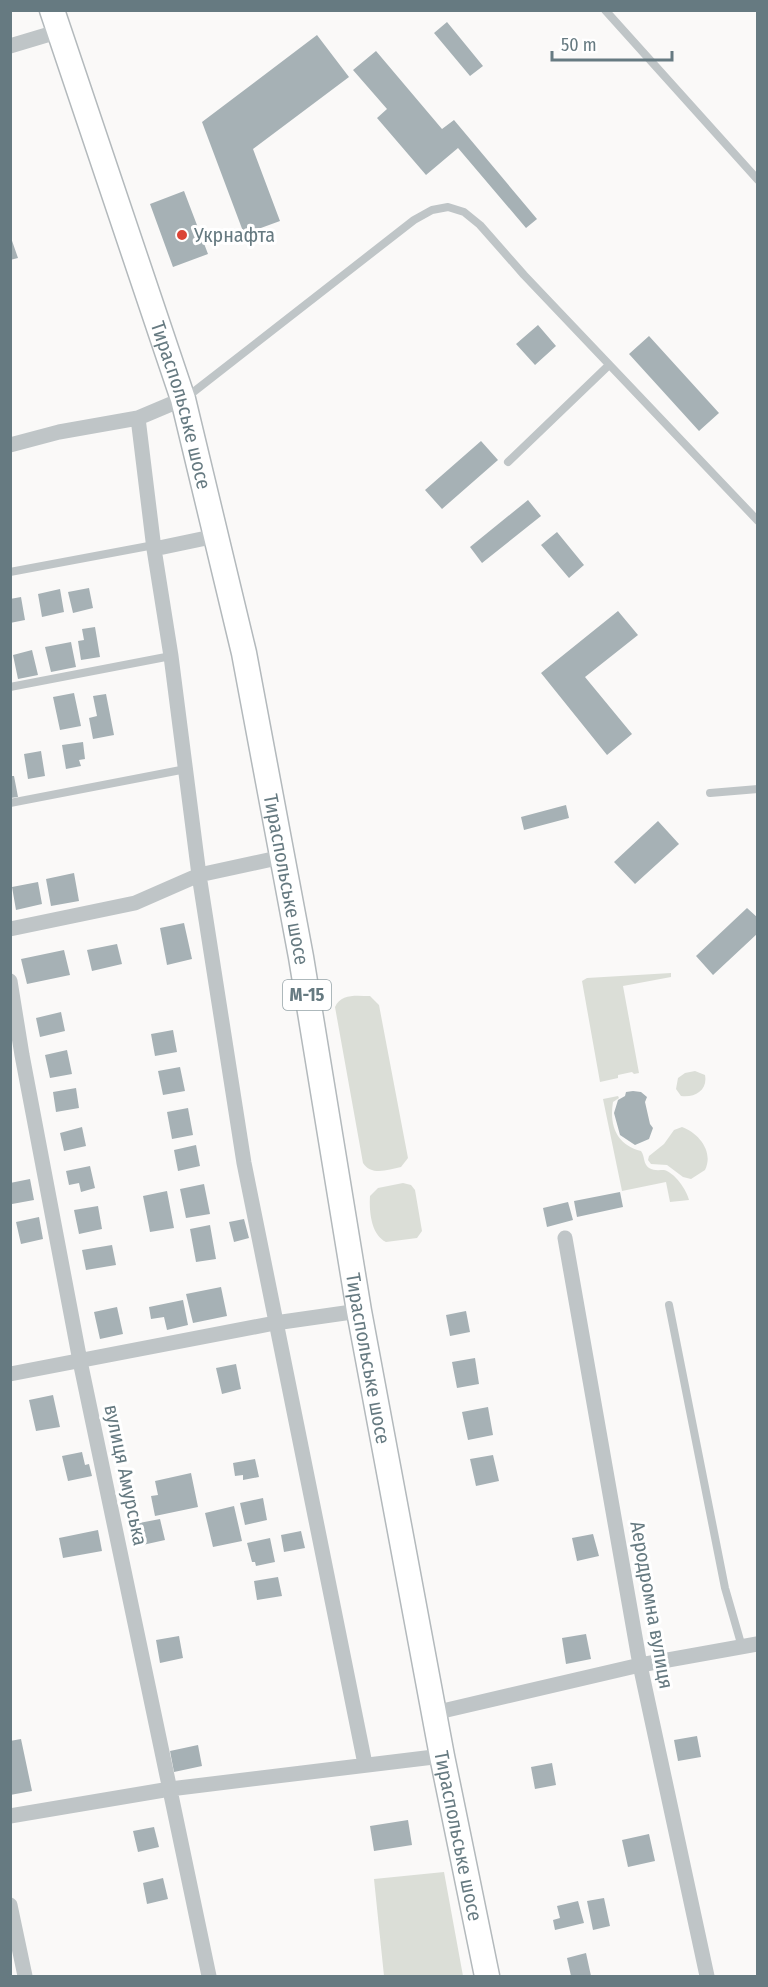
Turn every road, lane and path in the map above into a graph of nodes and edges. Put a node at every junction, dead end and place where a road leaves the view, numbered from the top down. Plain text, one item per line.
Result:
1 (605, 10) edge
2 (56, 21) edge
3 (10, 46) edge
4 (758, 180) edge
5 (609, 365) junction
6 (183, 399) junction
7 (138, 418) junction
8 (10, 446) edge
9 (508, 462) dead end
10 (758, 521) edge
11 (216, 536) junction
12 (154, 547) junction
13 (10, 572) edge
14 (171, 656) junction
15 (10, 687) edge
16 (186, 769) junction
17 (758, 789) edge
18 (710, 794) dead end
19 (10, 803) edge
20 (282, 857) junction
21 (199, 875) junction
22 (10, 929) edge
23 (10, 981) edge
24 (566, 1238) dead end
25 (669, 1305) dead end
26 (359, 1311) junction
27 (275, 1323) junction
28 (80, 1361) junction
29 (10, 1374) edge
30 (752, 1645) edge
31 (640, 1665) junction
32 (434, 1713) junction
33 (442, 1756) junction
34 (365, 1764) junction
35 (170, 1789) junction
36 (10, 1816) edge
37 (10, 1905) edge
38 (25, 1977) edge
39 (208, 1977) edge
40 (488, 1977) edge
41 (707, 1977) edge

1 - 4 lane
2 - 3 street
2 - 6 main road, Тираспольське шосе / М-15
5 - 6 lane
5 - 9 lane
5 - 10 lane
6 - 7 street
6 - 11 main road, Тираспольське шосе / М-15
7 - 8 street
7 - 12 street
11 - 12 street
11 - 20 main road, Тираспольське шосе / М-15
12 - 13 lane
12 - 14 street
14 - 15 lane
14 - 16 street
16 - 19 lane
16 - 21 street
17 - 18 lane
20 - 21 street
20 - 26 main road, Тираспольське шосе / М-15
21 - 22 street
21 - 27 street
23 - 28 street, вулиця Амурська
24 - 31 street, Аеродромна вулиця
25 - 30 lane
26 - 27 street
26 - 32 main road, Тираспольське шосе / М-15
27 - 28 street
27 - 34 street
28 - 29 street
28 - 35 street, вулиця Амурська
30 - 31 street
31 - 32 street
31 - 41 street, Аеродромна вулиця
32 - 33 main road, Тираспольське шосе / М-15
33 - 34 street
33 - 40 main road, Тираспольське шосе / М-15
34 - 35 street
35 - 36 street
35 - 39 street, вулиця Амурська
37 - 38 street

